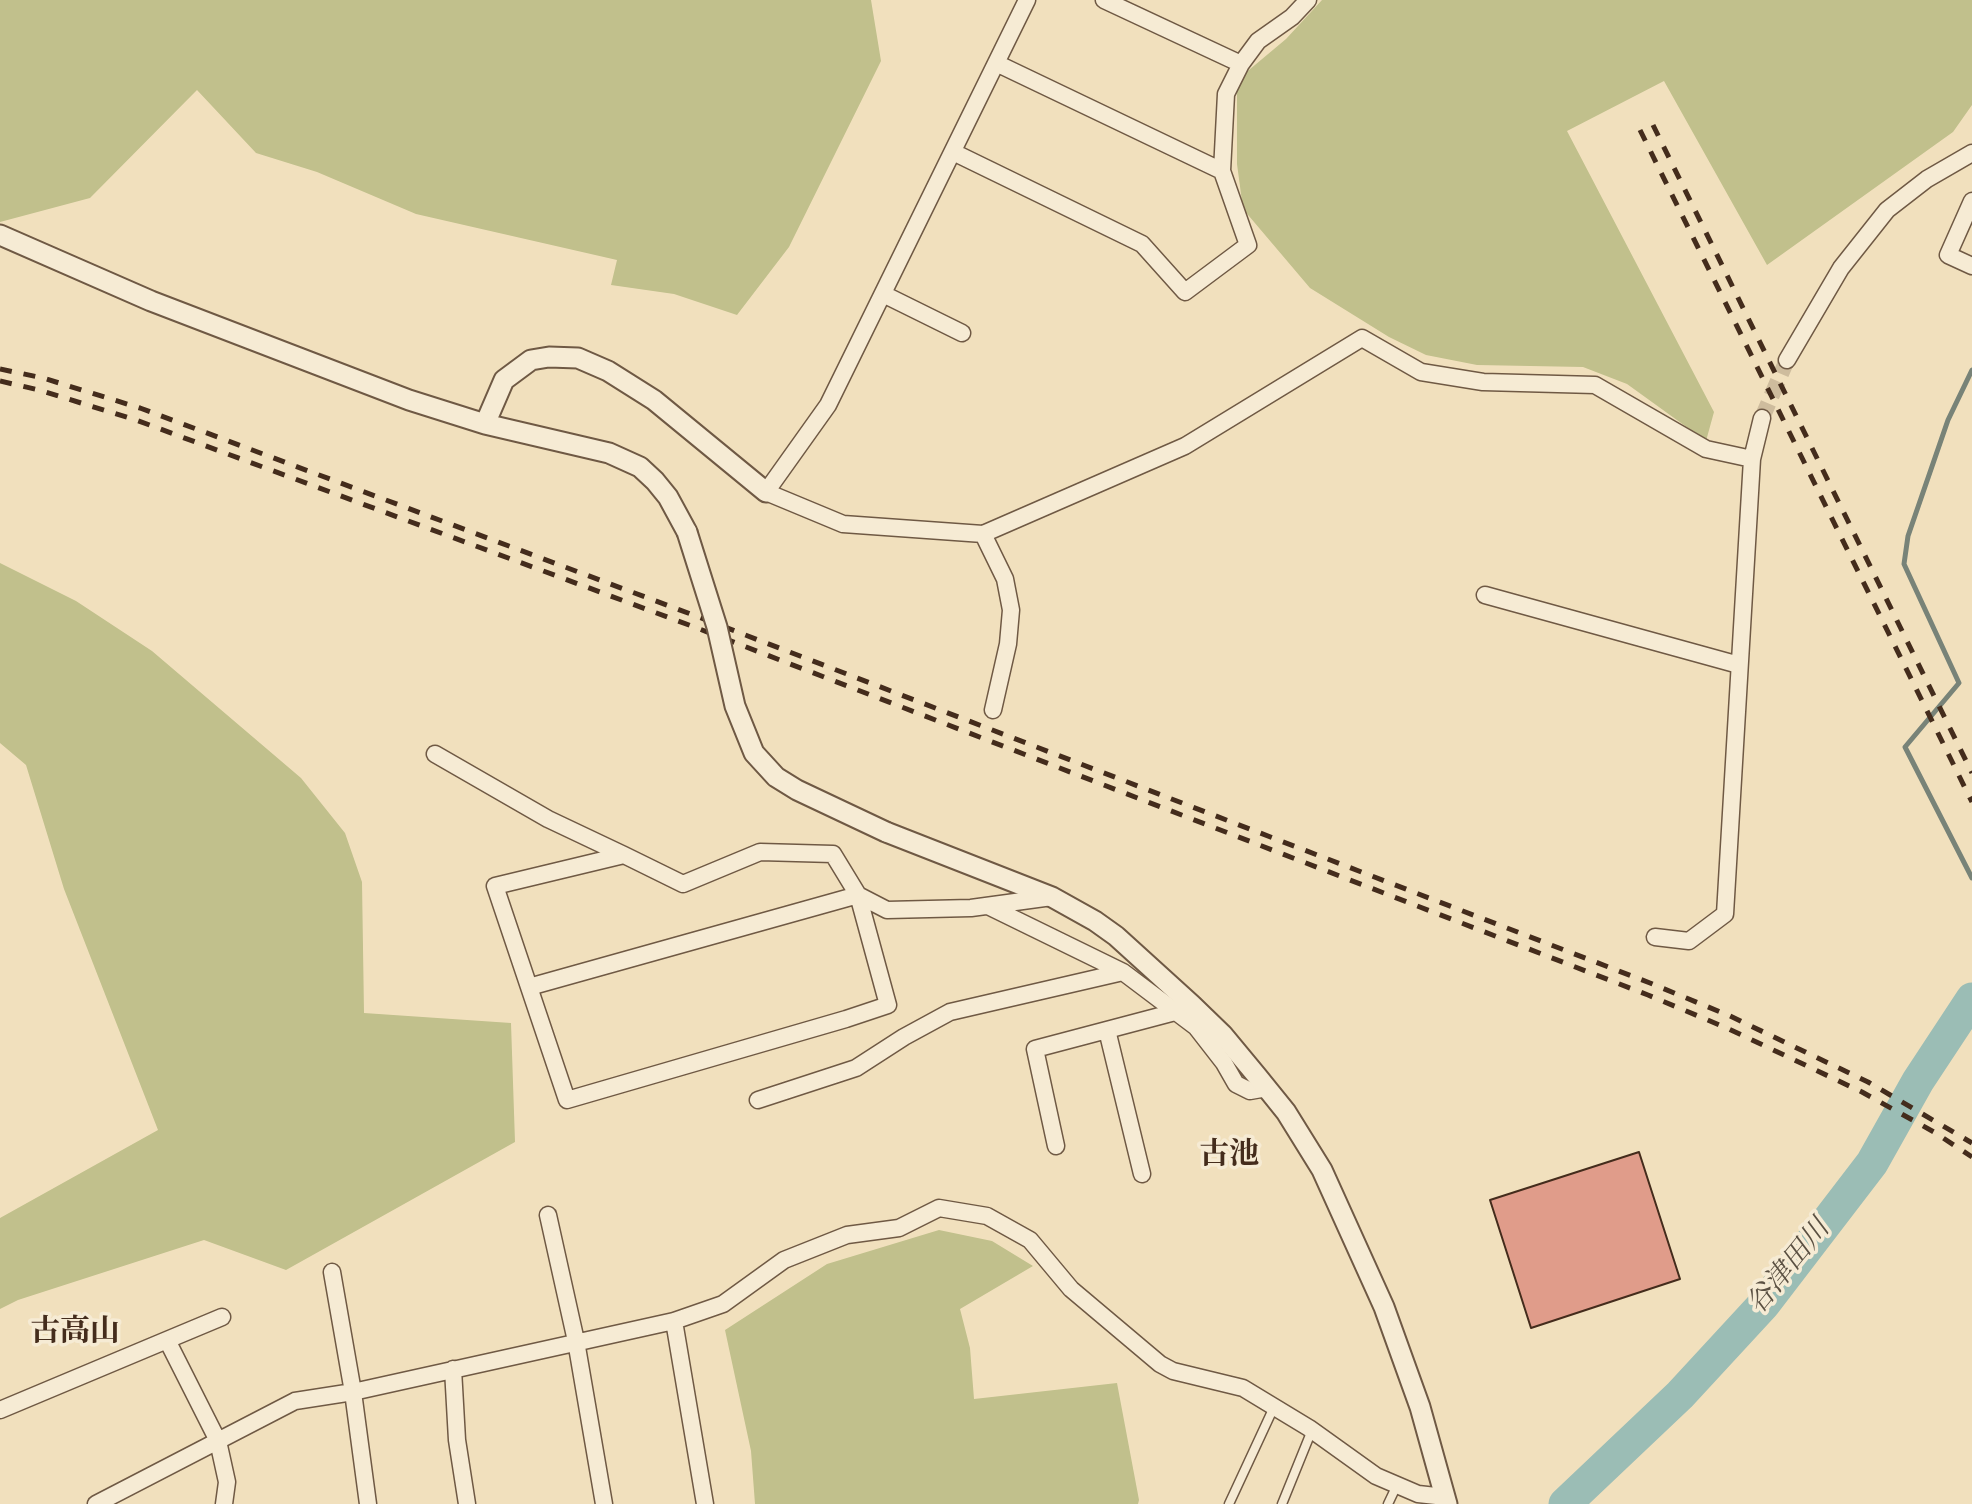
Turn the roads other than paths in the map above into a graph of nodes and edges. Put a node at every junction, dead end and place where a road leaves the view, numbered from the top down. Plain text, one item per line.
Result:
1 (1027, 0) edge
2 (1104, 0) edge
3 (1308, 0) edge
4 (1138, 7) edge
5 (996, 63) junction
6 (1241, 64) junction
7 (953, 152) junction
8 (1972, 153) edge
9 (1222, 171) junction
10 (1972, 201) edge
11 (0, 235) edge
12 (1972, 266) edge
13 (883, 294) junction
14 (962, 333) dead end
15 (1787, 360) tunnel mouth
16 (1762, 418) tunnel mouth
17 (485, 424) junction
18 (1752, 459) junction
19 (766, 492) junction
20 (983, 534) junction
21 (1485, 595) dead end
22 (1739, 665) junction
23 (993, 710) dead end
24 (435, 754) dead end
25 (624, 855) junction
26 (858, 895) junction
27 (1052, 898) junction
28 (988, 906) junction
29 (1655, 937) dead end
30 (1123, 972) junction
31 (529, 987) junction
32 (1175, 1012) junction
33 (1107, 1030) junction
34 (1267, 1088) junction
35 (758, 1100) dead end
36 (1056, 1146) dead end
37 (1142, 1174) dead end
38 (548, 1215) dead end
39 (332, 1272) dead end
40 (222, 1317) dead end
41 (674, 1321) junction
42 (167, 1340) junction
43 (576, 1340) junction
44 (453, 1369) junction
45 (352, 1392) junction
46 (1274, 1407) junction
47 (0, 1410) edge
48 (1312, 1430) junction
49 (218, 1441) junction
50 (1397, 1485) junction
51 (1446, 1500) edge
52 (96, 1504) edge
53 (224, 1504) edge
54 (368, 1504) edge
55 (467, 1504) edge
56 (604, 1504) edge
57 (705, 1504) edge
58 (1229, 1504) edge
59 (1282, 1504) edge
60 (1388, 1504) edge

1 - 5 street
2 - 4 street
3 - 6 street
4 - 6 street
5 - 7 street
5 - 9 street
6 - 9 street
7 - 9 street
7 - 13 street
8 - 15 street
10 - 12 street
11 - 17 street
13 - 14 street
13 - 19 street
16 - 18 street
17 - 19 street
17 - 27 street, bridge
18 - 20 street
18 - 22 street
19 - 20 street
20 - 23 street
21 - 22 street
22 - 29 street
24 - 25 street
25 - 26 street
25 - 31 street
26 - 28 street
26 - 31 street
26 - 31 street
27 - 28 street
27 - 34 street
28 - 30 street
30 - 32 street
30 - 35 street
32 - 33 street
32 - 34 street
33 - 36 street
33 - 37 street
34 - 51 street
38 - 43 street
39 - 45 street
40 - 42 street
41 - 43 street
41 - 46 street
41 - 57 street
42 - 47 street
42 - 49 street
43 - 44 street
43 - 56 street
44 - 45 street
44 - 55 street
45 - 49 street
45 - 54 street
46 - 48 street
46 - 58 lane
48 - 50 street
48 - 59 lane
49 - 52 street
49 - 53 street
50 - 51 street
50 - 60 lane

